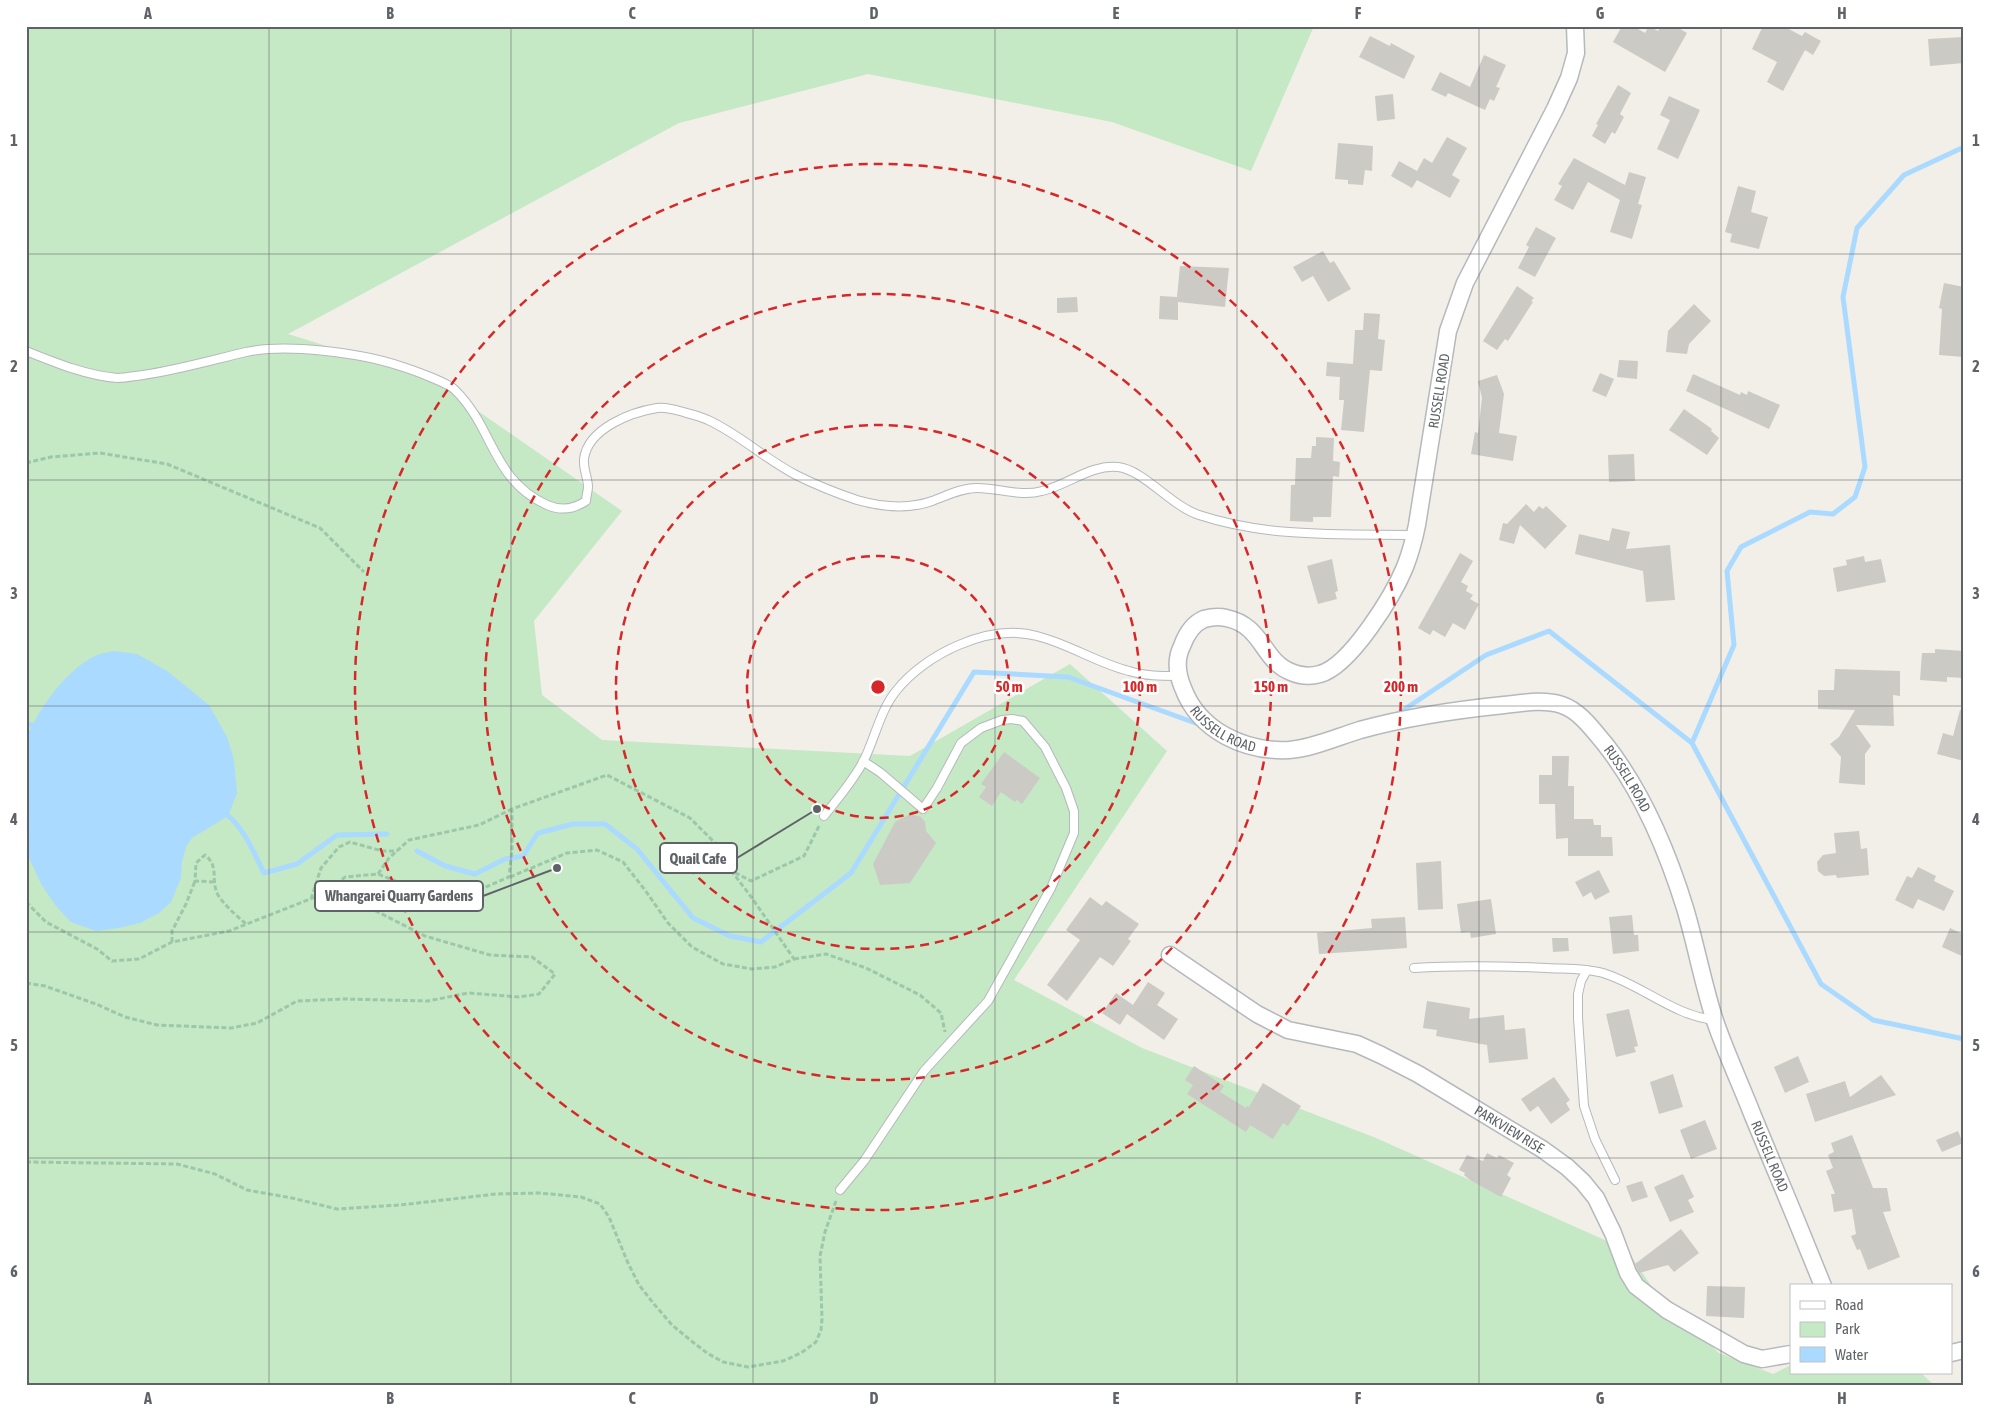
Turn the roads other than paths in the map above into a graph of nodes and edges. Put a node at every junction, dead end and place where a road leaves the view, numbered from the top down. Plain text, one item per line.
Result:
1 (1575, 26) edge
2 (26, 351) edge
3 (1415, 535) junction
4 (1178, 676) junction
5 (863, 761) junction
6 (824, 816) road end
7 (1170, 955) dead end
8 (1414, 968) dead end
9 (1587, 970) junction
10 (1715, 1020) junction
11 (1615, 1180) dead end
12 (840, 1190) road end
13 (1822, 1284) edge
14 (1790, 1354) edge

1 - 3 street, RUSSELL ROAD
2 - 3 lane
3 - 4 street, RUSSELL ROAD
4 - 5 lane
4 - 10 street, RUSSELL ROAD
5 - 6 lane
5 - 12 lane
7 - 14 street, PARKVIEW RISE
8 - 9 lane
9 - 10 lane
9 - 11 lane
10 - 13 street, RUSSELL ROAD

